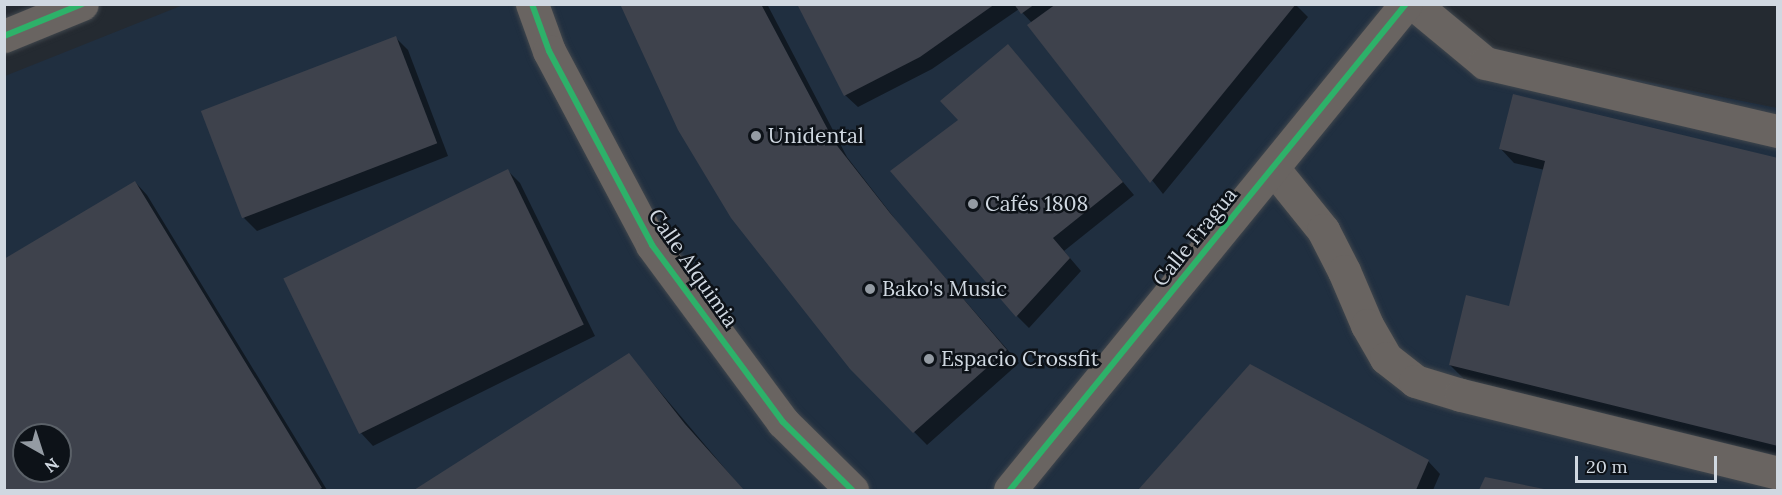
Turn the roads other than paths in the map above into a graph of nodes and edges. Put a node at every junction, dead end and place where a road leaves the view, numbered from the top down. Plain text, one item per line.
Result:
1 (82, 4) edge
2 (532, 4) edge
3 (1406, 4) edge
4 (1414, 4) edge
5 (4, 36) edge
6 (1778, 131) edge
7 (1273, 168) junction
8 (1778, 473) edge
9 (852, 490) edge
10 (1010, 490) edge

1 - 5 street
2 - 9 street, Calle Alquimia
3 - 7 street, Calle Fragua
4 - 6 street
7 - 8 street
7 - 10 street, Calle Fragua

